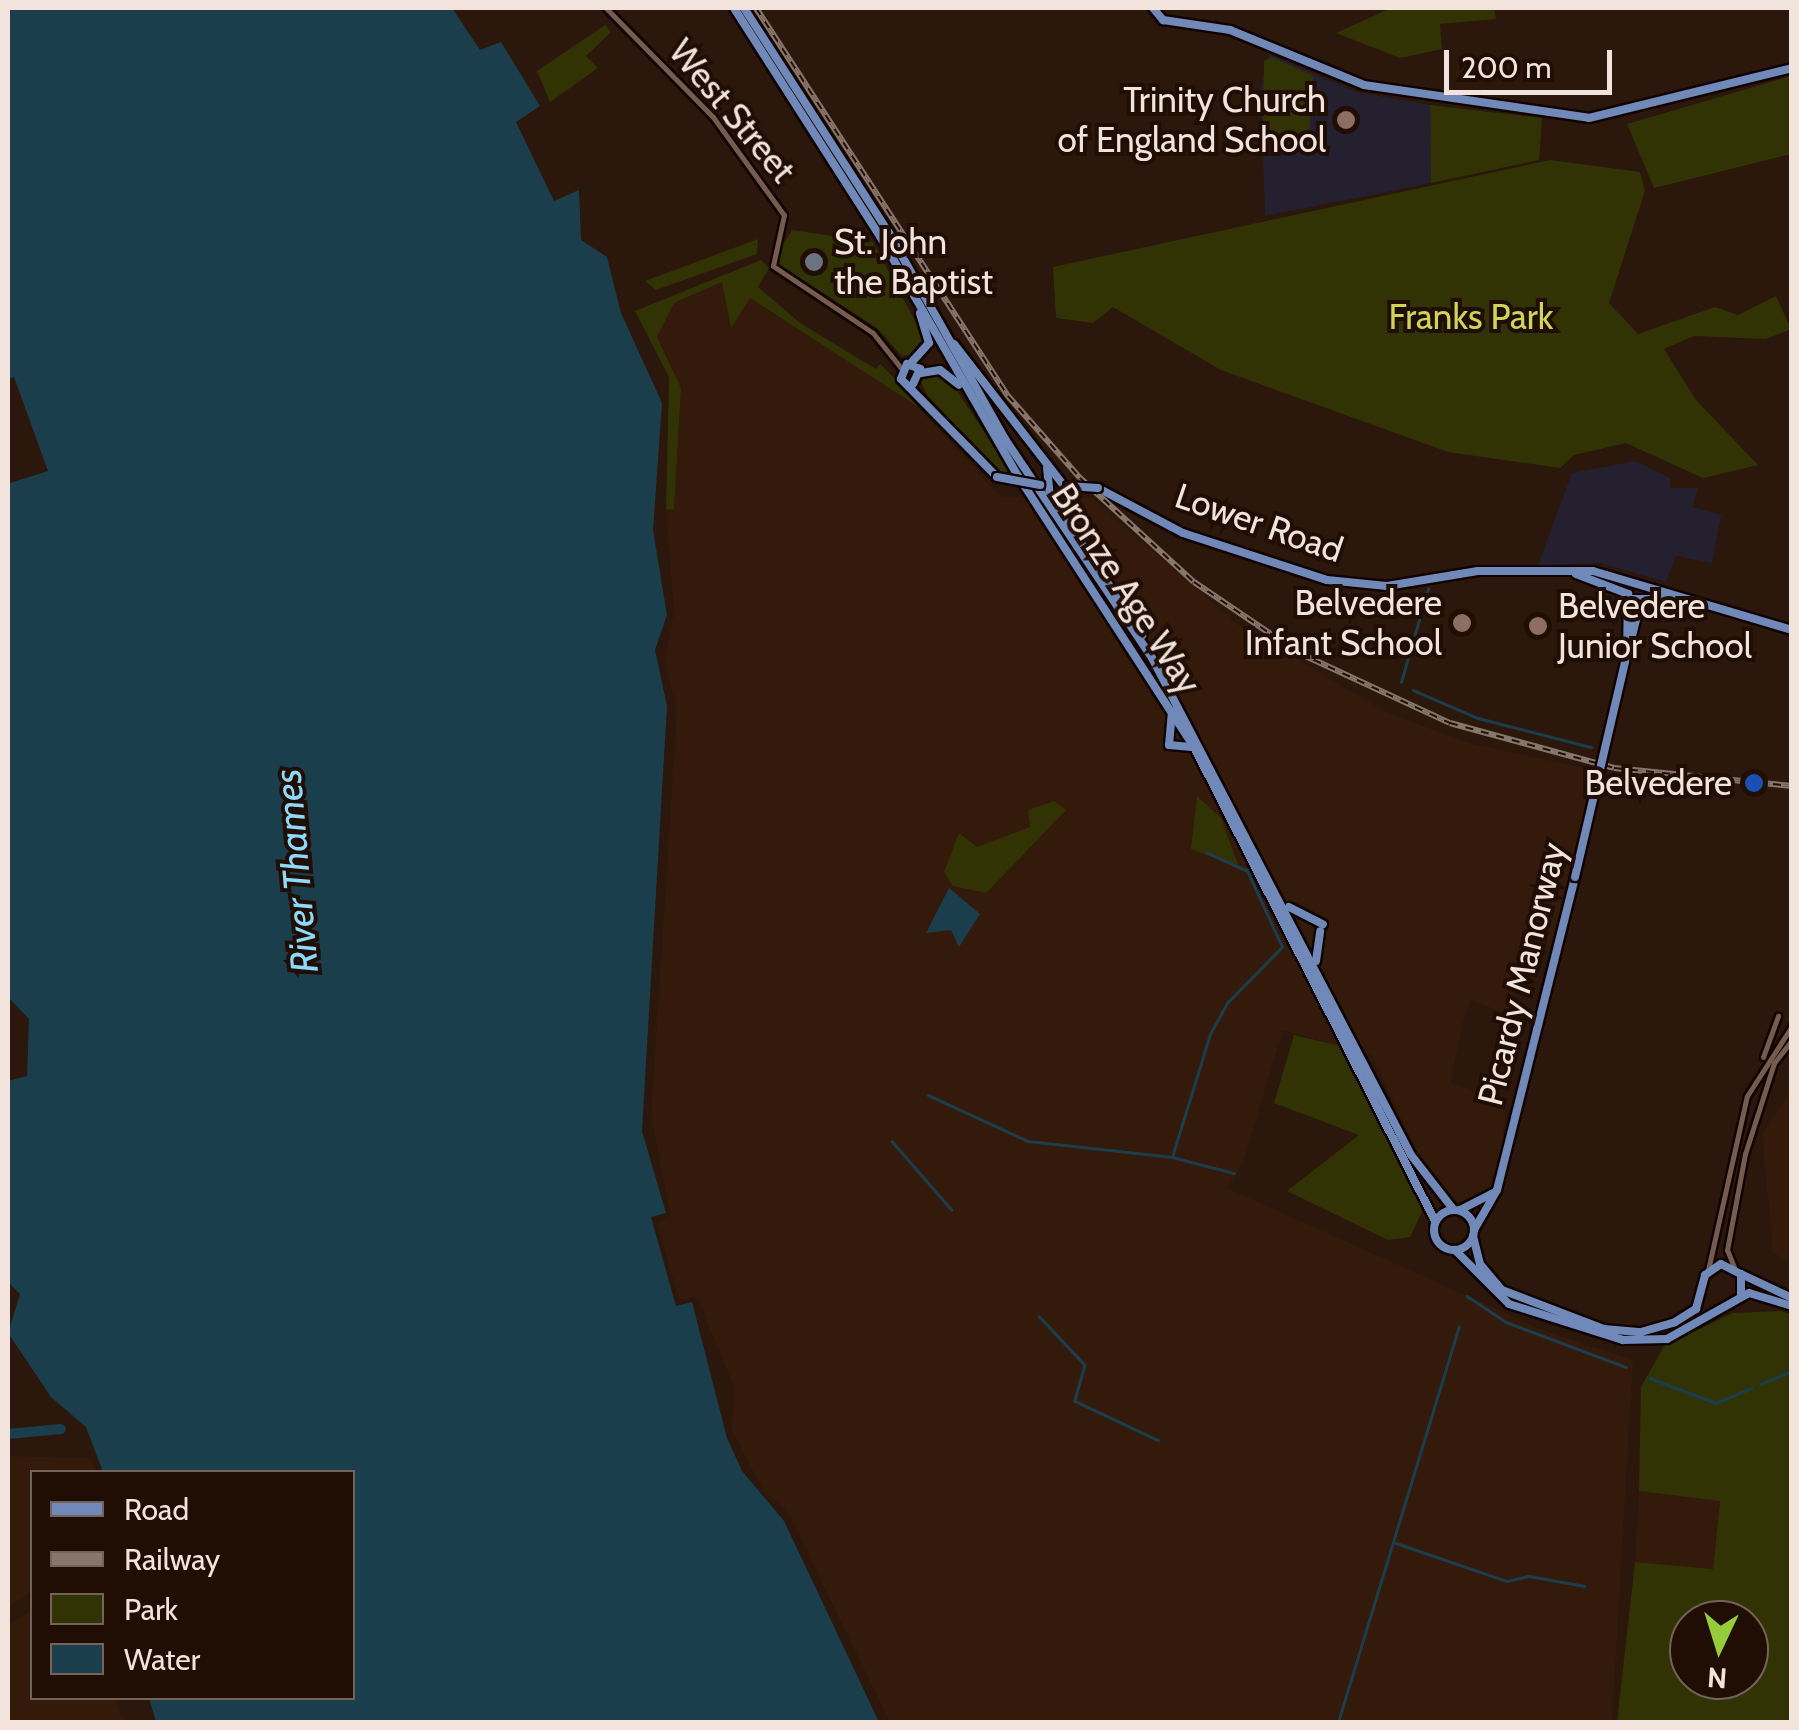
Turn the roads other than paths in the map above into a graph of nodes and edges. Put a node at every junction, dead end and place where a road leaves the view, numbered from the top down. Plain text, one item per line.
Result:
1 (606, 8) edge
2 (734, 8) edge
3 (744, 8) edge
4 (1153, 8) edge
5 (1792, 68) edge
6 (913, 293) junction
7 (942, 329) junction
8 (911, 363) junction
9 (902, 368) junction
10 (922, 374) junction
11 (913, 384) junction
12 (972, 400) junction
13 (1047, 468) junction
14 (1043, 485) junction
15 (1066, 486) junction
16 (1055, 502) junction
17 (1576, 574) junction
18 (1635, 584) junction
19 (1646, 587) junction
20 (1629, 597) junction
21 (1696, 598) junction
22 (1642, 602) junction
23 (1792, 630) edge
24 (1627, 654) junction
25 (1152, 658) junction
26 (1172, 708) junction
27 (1194, 747) junction
28 (1285, 904) junction
29 (1316, 965) junction
30 (1778, 1016) dead end
31 (1792, 1026) edge
32 (1792, 1040) edge
33 (1760, 1064) junction
34 (1497, 1190) junction
35 (1457, 1209) junction
36 (1435, 1221) junction
37 (1474, 1233) junction
38 (1455, 1250) junction
39 (1708, 1270) junction
40 (1738, 1270) junction
41 (1704, 1291) junction
42 (1740, 1296) junction
43 (1792, 1298) edge
44 (1722, 1304) junction
45 (1792, 1306) edge

1 - 9 street, West Street
2 - 6 main road, Bronze Age Way
3 - 7 main road, Bronze Age Way
4 - 5 main road
6 - 8 main road
6 - 12 main road, Bronze Age Way
7 - 13 main road
7 - 25 main road, Bronze Age Way
8 - 9 main road
8 - 10 main road
9 - 11 main road
10 - 11 main road
10 - 12 main road
11 - 14 main road, Lower Road, bridge
12 - 26 main road, Bronze Age Way
13 - 14 main road
13 - 15 main road
14 - 15 main road, Lower Road
14 - 16 main road
15 - 16 main road
15 - 17 main road, Lower Road, bridge
16 - 25 main road
17 - 18 main road, Lower Road
17 - 20 main road, Lower Road
18 - 19 main road, Lower Road
18 - 20 main road
19 - 21 main road, Lower Road
19 - 22 main road
20 - 22 main road, Lower Road
20 - 24 main road, Picardy Manorway
21 - 22 main road, Lower Road
21 - 23 main road, Lower Road
22 - 24 main road, Picardy Manorway
24 - 34 main road, Picardy Manorway, bridge
25 - 28 main road, Bronze Age Way
26 - 27 main road, Bronze Age Way
26 - 27 main road
27 - 36 main road, Bronze Age Way
28 - 29 main road, Bronze Age Way
28 - 29 main road
29 - 35 main road, Bronze Age Way
30 - 33 street
31 - 33 street
32 - 40 street
33 - 39 street
34 - 35 main road
34 - 37 main road, Picardy Manorway
35 - 36 main road
35 - 37 main road, Bronze Age Way
36 - 38 main road, Bronze Age Way
37 - 38 main road
37 - 41 main road
38 - 44 main road
39 - 40 main road
39 - 41 main road
40 - 42 main road
40 - 43 main road
41 - 44 main road
42 - 44 main road
42 - 45 main road

